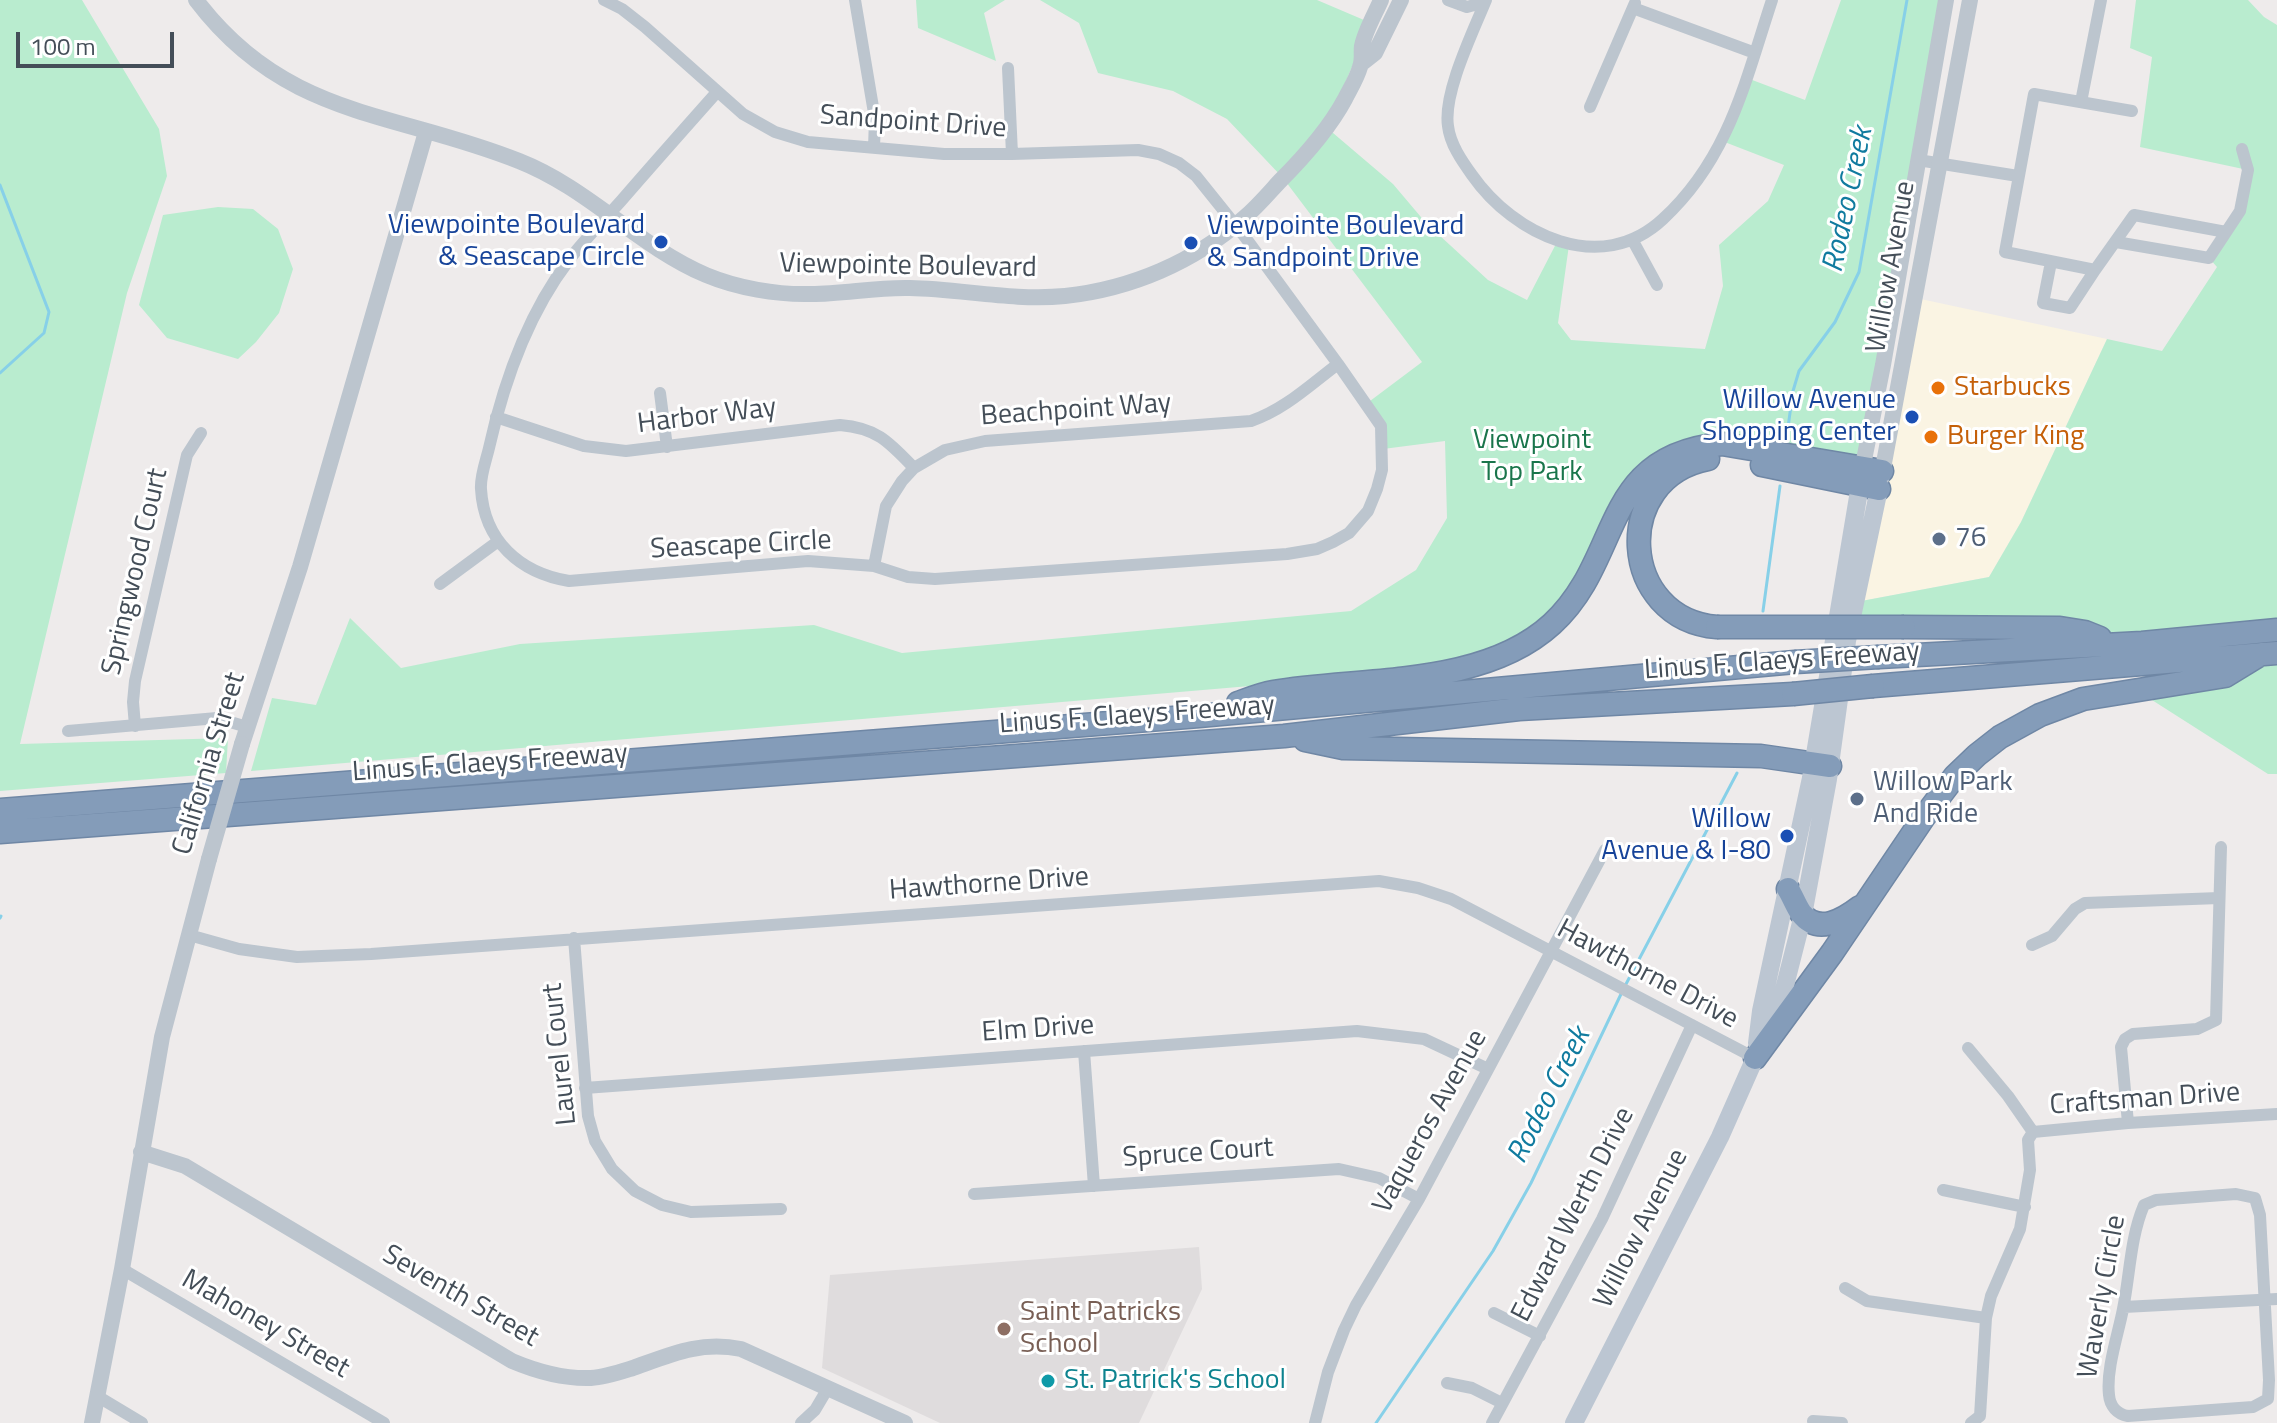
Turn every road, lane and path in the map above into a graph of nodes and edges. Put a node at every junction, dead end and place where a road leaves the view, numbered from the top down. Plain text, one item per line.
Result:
1 (196, 0) edge
2 (604, 0) edge
3 (855, 0) edge
4 (1381, 0) edge
5 (1401, 0) edge
6 (1448, 0) edge
7 (1772, 0) edge
8 (1946, 0) edge
9 (1970, 0) edge
10 (2101, 0) edge
11 (1485, 1) edge
12 (1634, 4) edge
13 (1755, 53) junction
14 (1361, 64) junction
15 (1008, 68) dead end
16 (717, 92) junction
17 (2081, 102) junction
18 (1590, 107) dead end
19 (2132, 111) dead end
20 (426, 132) junction
21 (874, 148) junction
22 (2242, 149) dead end
23 (1012, 154) junction
24 (1918, 160) junction
25 (1940, 163) junction
26 (2018, 176) junction
27 (609, 215) junction
28 (1236, 225) junction
29 (2226, 232) junction
30 (1633, 241) junction
31 (2116, 242) junction
32 (2051, 262) junction
33 (2095, 270) junction
34 (1657, 285) dead end
35 (1338, 364) junction
36 (660, 393) dead end
37 (496, 417) junction
38 (201, 433) dead end
39 (667, 447) junction
40 (914, 468) junction
41 (1871, 478) junction
42 (497, 542) junction
43 (874, 566) junction
44 (440, 584) dead end
45 (2277, 630) edge
46 (2116, 643) junction
47 (2269, 653) edge
48 (1199, 716) junction
49 (135, 726) junction
50 (247, 727) junction
51 (68, 731) dead end
52 (1284, 736) junction
53 (1822, 765) junction
54 (0, 810) edge
55 (0, 832) edge
56 (2221, 847) dead end
57 (1605, 850) dead end
58 (1788, 889) junction
59 (2219, 898) junction
60 (1867, 902) junction
61 (1803, 915) junction
62 (189, 935) junction
63 (574, 938) junction
64 (2032, 945) dead end
65 (1551, 952) junction
66 (1692, 1025) junction
67 (1968, 1048) dead end
68 (1084, 1051) junction
69 (1755, 1058) junction
70 (1488, 1069) junction
71 (585, 1088) junction
72 (2277, 1114) edge
73 (2128, 1123) junction
74 (2033, 1132) junction
75 (141, 1152) junction
76 (1094, 1186) junction
77 (1943, 1190) dead end
78 (974, 1194) dead end
79 (1419, 1199) junction
80 (2025, 1207) junction
81 (781, 1209) dead end
82 (122, 1269) junction
83 (1845, 1288) dead end
84 (2271, 1300) edge
85 (2124, 1307) junction
86 (1494, 1313) dead end
87 (1986, 1318) junction
88 (1540, 1336) junction
89 (1447, 1383) dead end
90 (828, 1388) junction
91 (97, 1396) junction
92 (1502, 1403) junction
93 (1813, 1421) edge
94 (92, 1423) edge
95 (142, 1423) edge
96 (384, 1423) edge
97 (801, 1423) edge
98 (905, 1423) edge
99 (1315, 1423) edge
100 (1492, 1423) edge
101 (1574, 1423) edge
102 (1842, 1423) edge
103 (1971, 1423) edge

1 - 20 street, Viewpointe Boulevard
2 - 16 street, Sandpoint Drive
3 - 21 street
4 - 14 street, Viewpointe Boulevard
5 - 14 street, Viewpointe Boulevard
6 - 11 street
7 - 13 street
8 - 24 street, Willow Avenue
9 - 25 street, Willow Avenue
10 - 17 street
11 - 30 street
12 - 13 street
12 - 18 street
13 - 30 street
14 - 28 street, Viewpointe Boulevard
15 - 23 street
16 - 21 street, Sandpoint Drive
16 - 27 street
17 - 19 street
17 - 26 street
20 - 27 street, Viewpointe Boulevard
20 - 50 street, California Street
21 - 23 street, Sandpoint Drive
22 - 29 street
23 - 28 street, Sandpoint Drive
24 - 25 street
24 - 41 street, Willow Avenue
25 - 26 street
25 - 41 street, Willow Avenue
26 - 32 street
27 - 28 street, Viewpointe Boulevard
27 - 37 street
28 - 35 street, Seascape Circle
29 - 31 street
29 - 31 street
30 - 34 street
31 - 33 street
32 - 33 street
32 - 33 street
35 - 40 street, Beachpoint Way
35 - 43 street, Seascape Circle
36 - 39 street
37 - 39 street, Harbor Way
37 - 42 street
38 - 49 street, Springwood Court
39 - 40 street, Harbor Way
40 - 43 street, Beachpoint Way
41 - 46 highway, bridge
41 - 48 highway
41 - 53 main road, Willow Avenue
42 - 43 street, Seascape Circle
42 - 44 street
45 - 46 highway, Linus F. Claeys Freeway
46 - 48 highway, Linus F. Claeys Freeway, bridge
47 - 52 highway, Linus F. Claeys Freeway, bridge
47 - 60 highway
48 - 54 highway, Linus F. Claeys Freeway
49 - 50 street
49 - 51 street
50 - 62 street, California Street, bridge
52 - 53 highway
52 - 55 highway, Linus F. Claeys Freeway
53 - 58 main road, Willow Avenue
53 - 61 main road, Willow Avenue
56 - 59 street
57 - 65 street, Vaqueros Avenue
58 - 61 highway
58 - 69 main road, Willow Avenue
59 - 64 street
59 - 73 street
60 - 61 highway
60 - 69 highway
61 - 69 main road, Willow Avenue
62 - 63 street, Hawthorne Drive
62 - 75 street, California Street
63 - 65 street, Hawthorne Drive
63 - 71 street, Laurel Court
65 - 66 street, Hawthorne Drive
65 - 70 street, Vaqueros Avenue
66 - 69 street, Hawthorne Drive
66 - 88 street, Edward Werth Drive
67 - 74 street
68 - 70 street, Elm Drive
68 - 71 street, Elm Drive
68 - 76 street
69 - 101 main road, Willow Avenue
70 - 79 street, Vaqueros Avenue
71 - 81 street, Laurel Court
72 - 73 street, Craftsman Drive
73 - 74 street, Craftsman Drive
74 - 80 street, Craftsman Drive
75 - 82 street, California Street
75 - 90 street, Seventh Street
76 - 78 street, Spruce Court
76 - 79 street, Spruce Court
77 - 80 street
79 - 99 street, Vaqueros Avenue
80 - 87 street, Craftsman Drive
82 - 91 street, California Street
82 - 96 street, Mahoney Street
83 - 87 street
84 - 85 street
84 - 85 street, Waverly Circle
84 - 85 street, Waverly Circle
86 - 88 street
87 - 103 street, Craftsman Drive
88 - 92 street, Edward Werth Drive
89 - 92 street
90 - 97 street
90 - 98 street, Seventh Street
91 - 94 street, California Street
91 - 95 street
92 - 100 street, Edward Werth Drive
93 - 102 street

